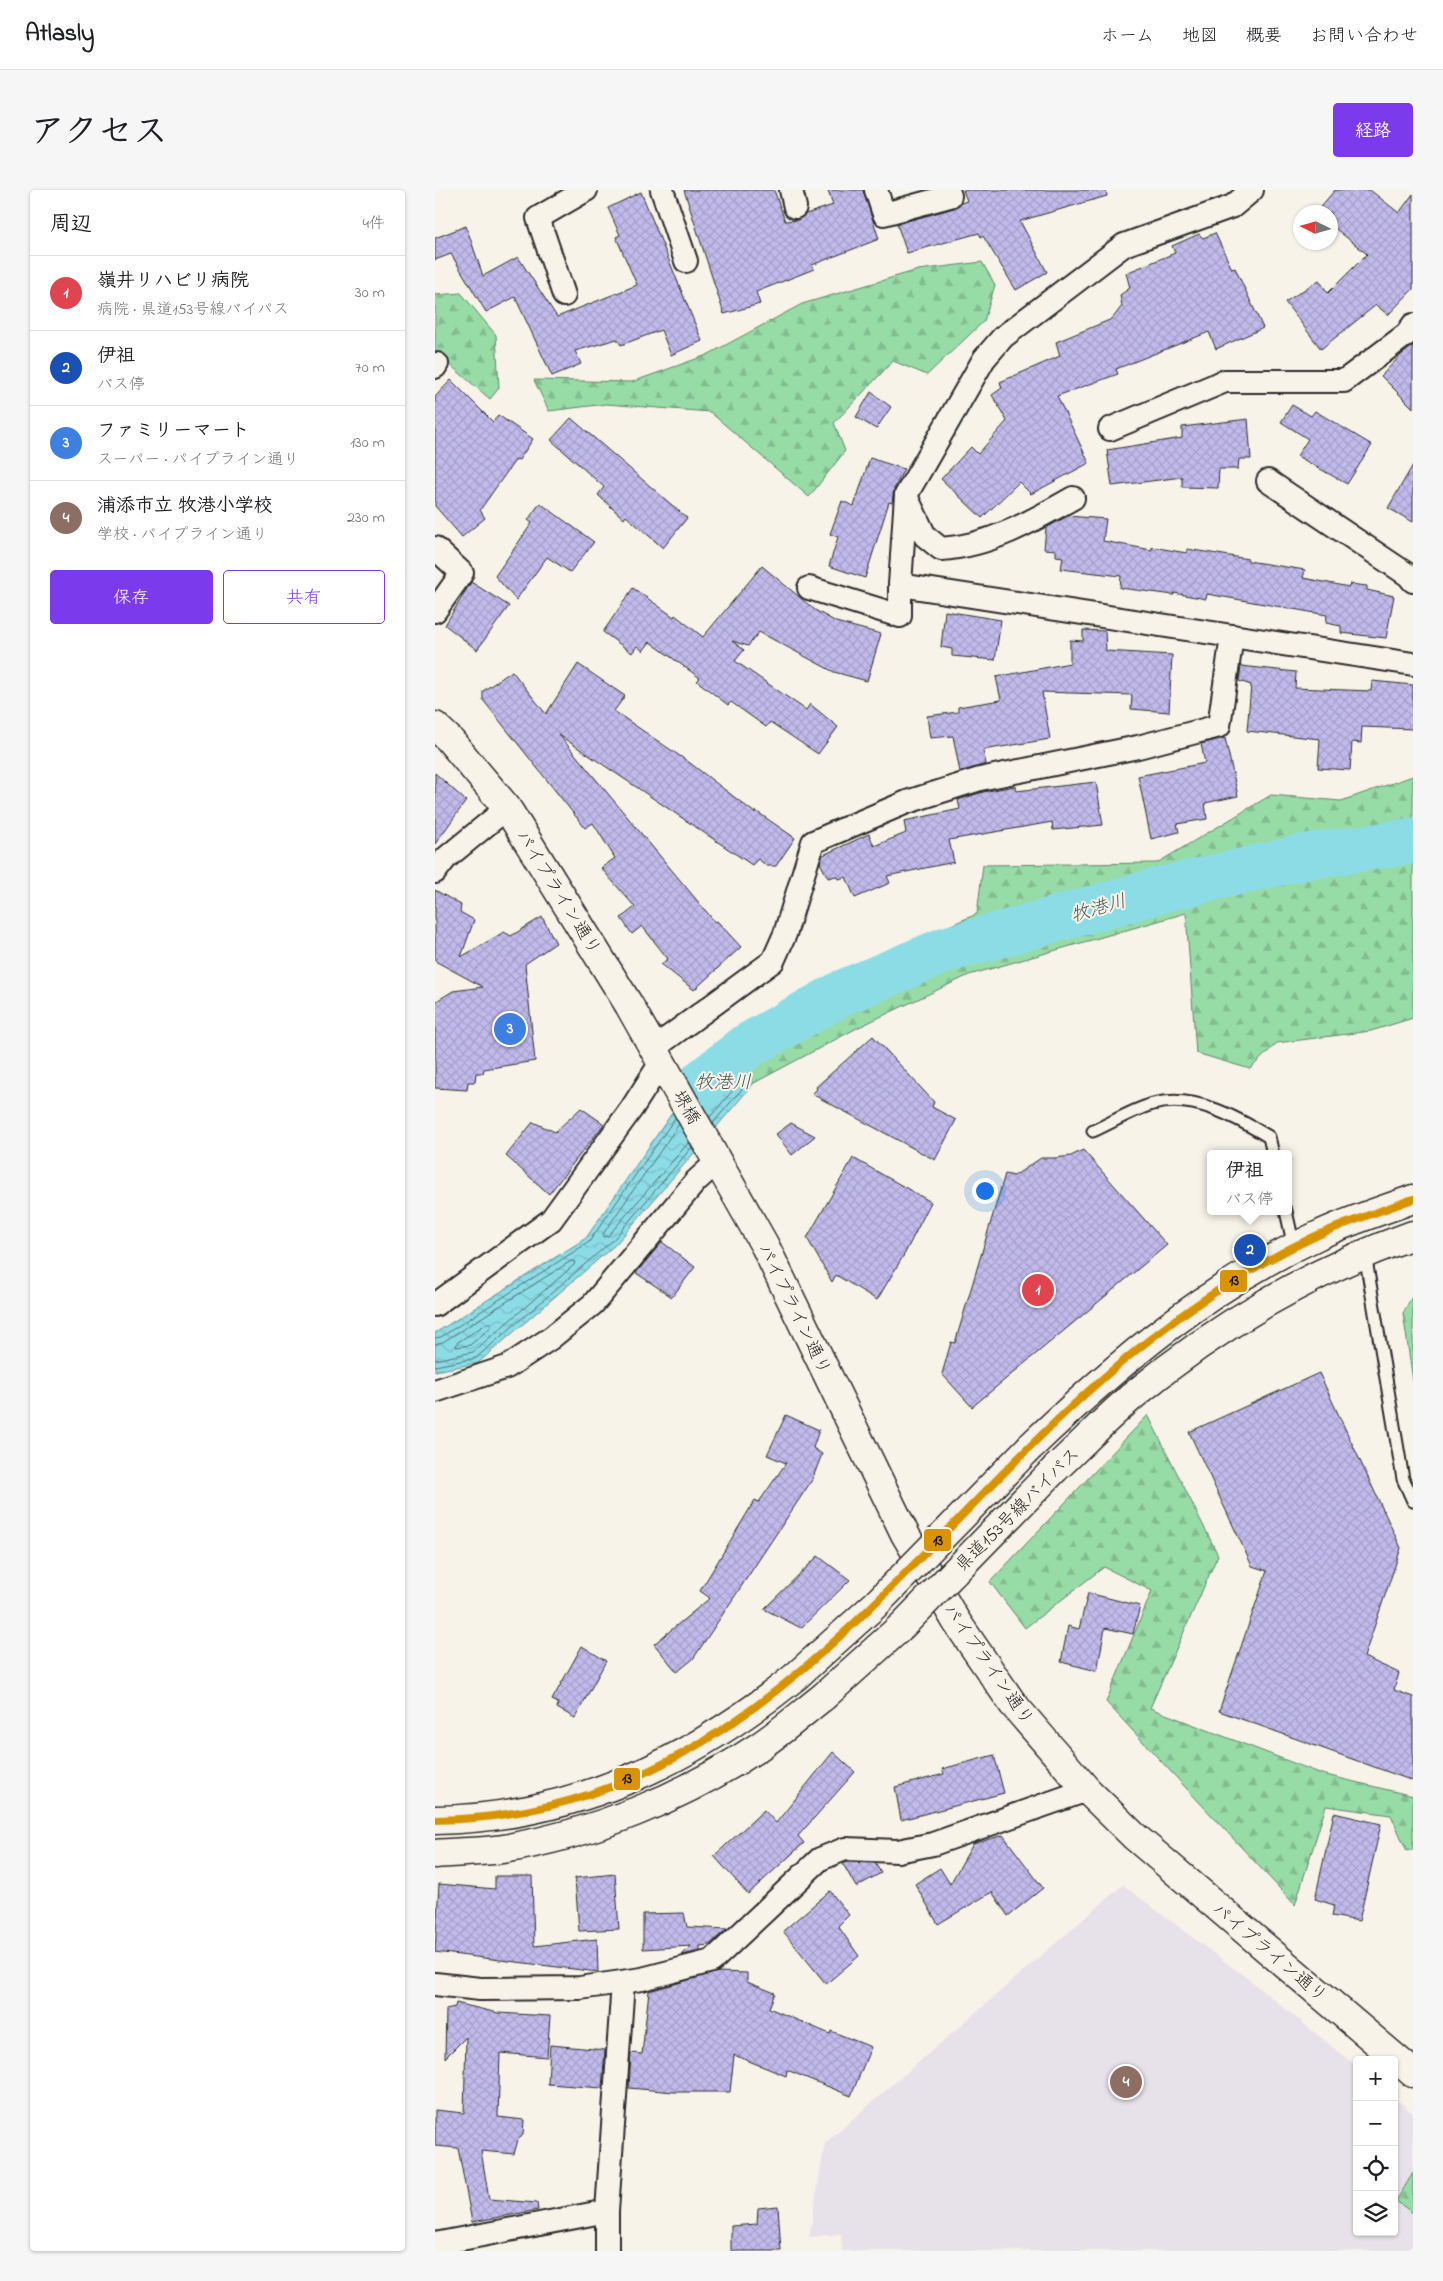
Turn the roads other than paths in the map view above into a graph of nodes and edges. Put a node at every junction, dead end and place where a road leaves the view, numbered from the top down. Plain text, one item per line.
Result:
1 (586, 190) edge
2 (662, 190) edge
3 (876, 190) edge
4 (948, 190) edge
5 (1252, 190) edge
6 (686, 261) dead end
7 (564, 295) dead end
8 (1413, 325) edge
9 (1110, 429) dead end
10 (1268, 481) dead end
11 (906, 495) junction
12 (1073, 498) dead end
13 (435, 548) edge
14 (1413, 581) edge
15 (900, 585) junction
16 (809, 588) dead end
17 (435, 611) edge
18 (1232, 636) junction
19 (1413, 664) edge
20 (435, 726) edge
21 (507, 808) junction
22 (435, 872) edge
23 (660, 1060) junction
24 (1093, 1131) dead end
25 (1272, 1150) edge
26 (713, 1152) junction
27 (1413, 1199) edge
28 (1287, 1215) edge
29 (1413, 1235) edge
30 (1294, 1247) junction
31 (1365, 1254) junction
32 (435, 1305) edge
33 (435, 1392) edge
34 (1413, 1501) edge
35 (1087, 1790) junction
36 (435, 1820) edge
37 (435, 1854) edge
38 (623, 1982) junction
39 (435, 1984) edge
40 (1413, 2073) edge
41 (607, 2211) junction
42 (435, 2244) edge
43 (607, 2251) edge

1 - 7 street
2 - 6 street
3 - 4 street
5 - 11 street
8 - 9 street
10 - 14 street
11 - 12 street
11 - 15 street
13 - 17 street
15 - 16 street
15 - 18 street
18 - 19 street
18 - 23 street
20 - 21 main road, パイプライン通り
21 - 22 street
21 - 23 main road, パイプライン通り
23 - 26 main road, 堺橋
23 - 32 street
24 - 25 lane
26 - 33 street
26 - 35 main road, パイプライン通り
27 - 30 main road, 県道153号線バイパス
28 - 30 lane
29 - 31 main road, 県道153号線バイパス
30 - 36 main road, 県道153号線バイパス, bridge
31 - 34 lane
31 - 37 main road, 県道153号線バイパス, bridge
35 - 38 street
35 - 40 main road, パイプライン通り
38 - 39 street
38 - 41 street
41 - 42 street
41 - 43 street

